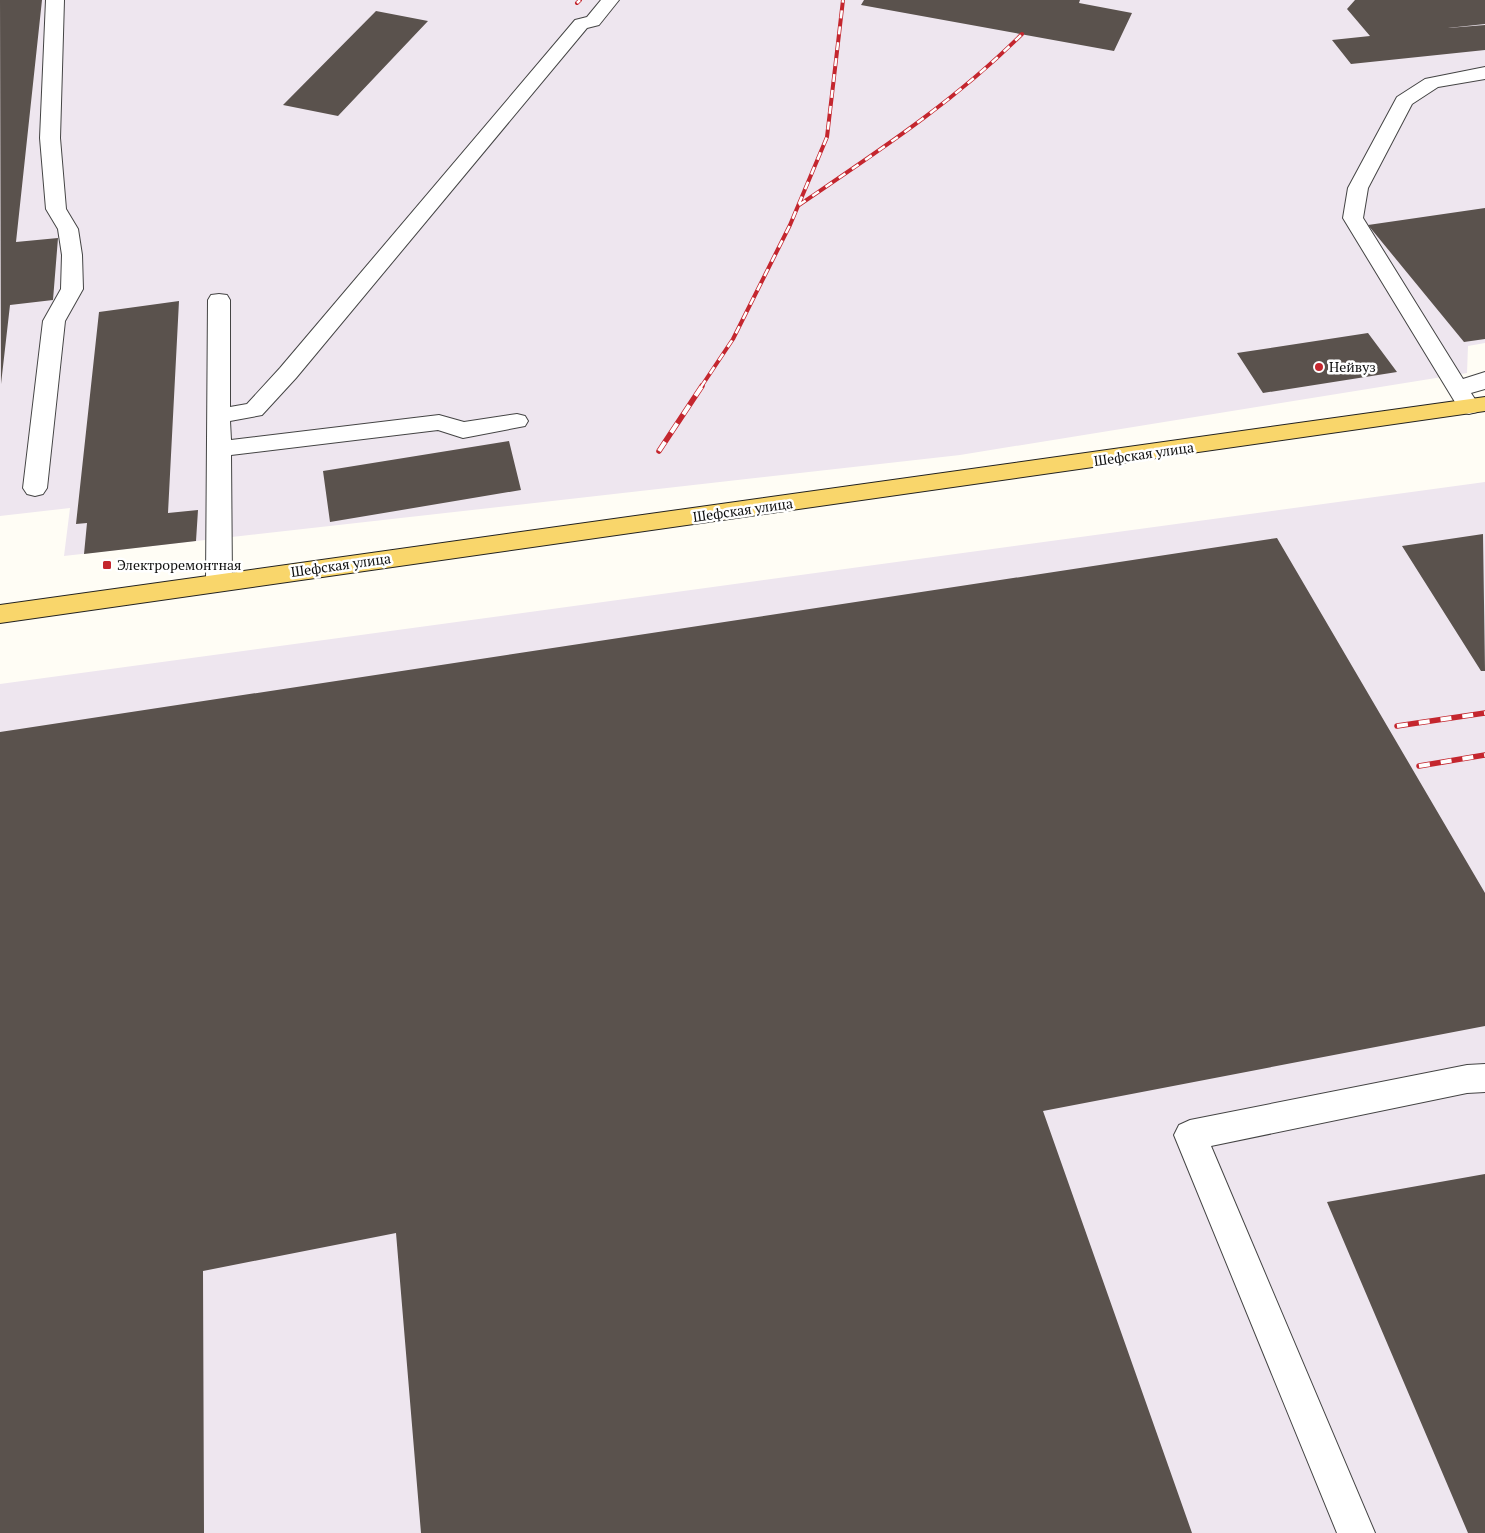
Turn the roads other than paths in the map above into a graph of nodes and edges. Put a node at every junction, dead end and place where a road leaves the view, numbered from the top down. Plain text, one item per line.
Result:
1 (55, 0) edge
2 (610, 0) edge
3 (1485, 73) edge
4 (219, 300) dead end
5 (1485, 379) edge
6 (1471, 399) edge
7 (219, 416) junction
8 (517, 421) dead end
9 (219, 449) junction
10 (35, 488) dead end
11 (219, 581) junction
12 (0, 614) edge
13 (1485, 1078) edge
14 (1356, 1533) edge

1 - 10 lane
2 - 7 lane
3 - 6 lane
4 - 7 lane
5 - 6 lane
6 - 11 main road, Шефская улица
7 - 9 lane
8 - 9 lane
9 - 11 lane
11 - 12 main road, Шефская улица
13 - 14 lane

